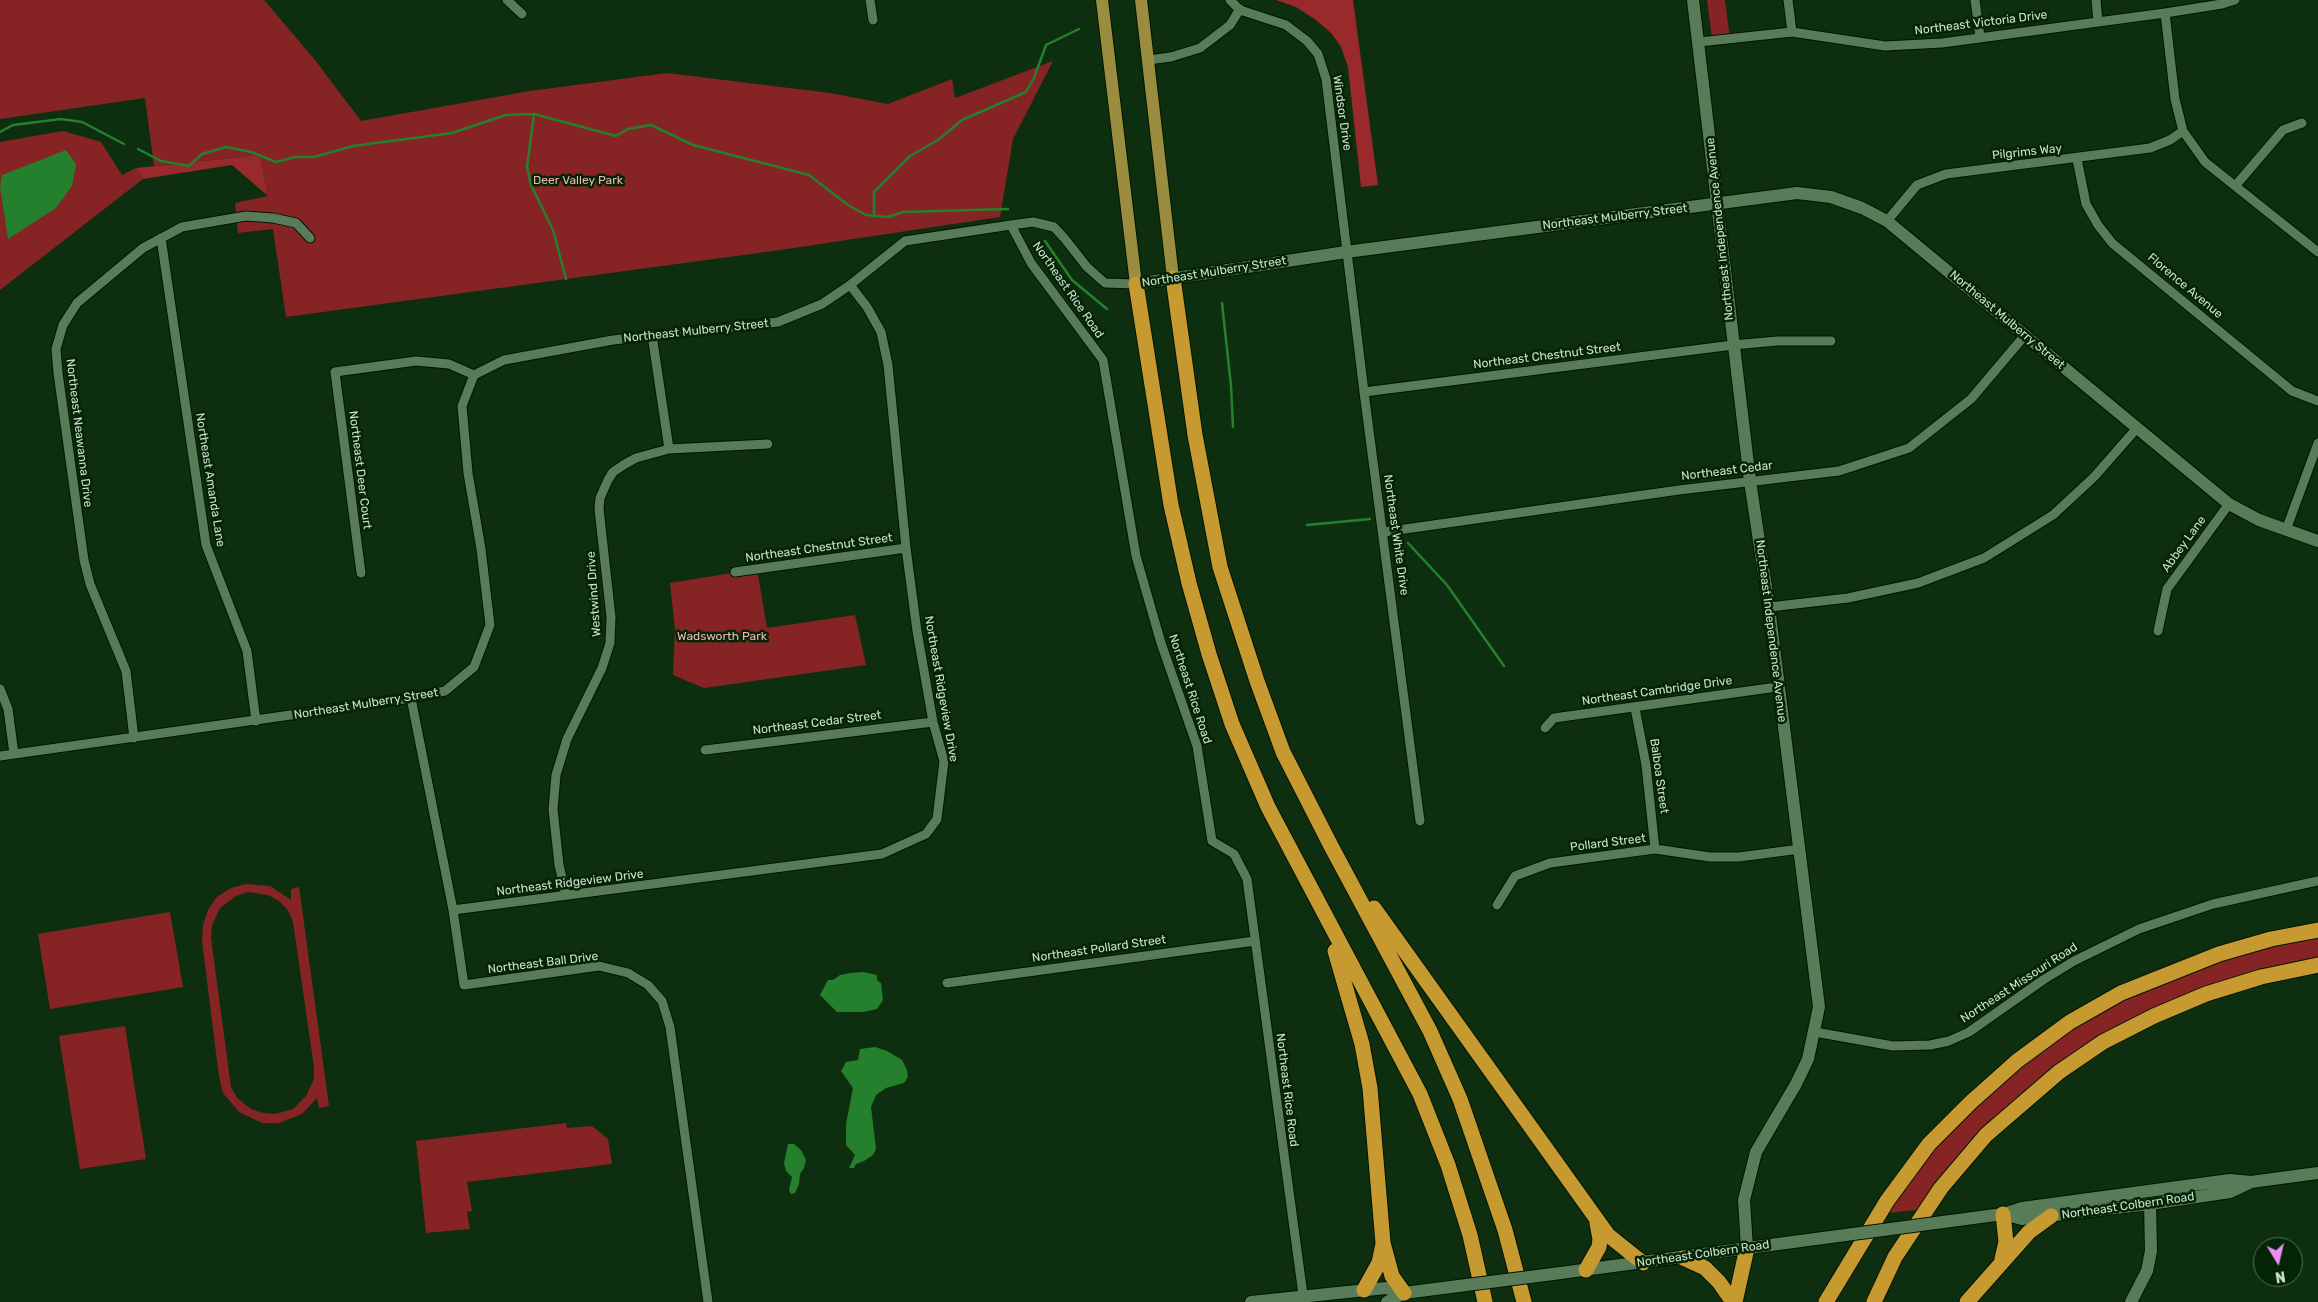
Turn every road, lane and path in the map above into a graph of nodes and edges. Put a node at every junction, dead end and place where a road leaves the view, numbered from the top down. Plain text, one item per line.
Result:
1 (506, 0) edge
2 (870, 0) edge
3 (1102, 0) edge
4 (1141, 0) edge
5 (1230, 0) edge
6 (1693, 0) edge
7 (1788, 0) edge
8 (1975, 0) edge
9 (2096, 0) edge
10 (2235, 0) edge
11 (1240, 9) junction
12 (2165, 13) junction
13 (522, 14) dead end
14 (873, 20) dead end
15 (2098, 22) junction
16 (1792, 32) junction
17 (1980, 37) junction
18 (1699, 42) junction
19 (1148, 60) junction
20 (2302, 123) dead end
21 (2183, 131) junction
22 (2077, 159) junction
23 (2236, 185) junction
24 (1718, 204) junction
25 (1887, 221) junction
26 (1011, 225) junction
27 (161, 238) junction
28 (310, 238) dead end
29 (1346, 252) junction
30 (2318, 252) edge
31 (1173, 278) junction
32 (1136, 284) junction
33 (850, 285) junction
34 (2026, 334) junction
35 (652, 335) junction
36 (1831, 342) dead end
37 (1733, 345) junction
38 (474, 375) junction
39 (1364, 392) junction
40 (2318, 402) edge
41 (2138, 428) junction
42 (2318, 443) edge
43 (768, 444) dead end
44 (669, 449) junction
45 (1750, 481) junction
46 (2229, 504) junction
47 (2286, 530) junction
48 (1384, 532) junction
49 (2318, 541) edge
50 (906, 548) junction
51 (735, 572) dead end
52 (361, 573) dead end
53 (1768, 608) junction
54 (2158, 631) dead end
55 (1777, 687) junction
56 (0, 689) edge
57 (411, 698) junction
58 (1635, 708) junction
59 (256, 720) junction
60 (933, 722) junction
61 (1545, 728) dead end
62 (134, 738) junction
63 (705, 750) dead end
64 (14, 754) junction
65 (0, 756) edge
66 (1420, 821) dead end
67 (1331, 846) junction
68 (1655, 849) junction
69 (1800, 849) junction
70 (2318, 881) edge
71 (566, 895) junction
72 (1318, 905) junction
73 (1497, 906) dead end
74 (453, 910) junction
75 (2318, 930) edge
76 (1255, 941) junction
77 (2318, 965) edge
78 (947, 983) dead end
79 (1815, 1032) junction
80 (2318, 1173) edge
81 (2251, 1182) junction
82 (2150, 1204) junction
83 (2003, 1214) junction
84 (2051, 1216) junction
85 (1596, 1218) junction
86 (1383, 1243) junction
87 (1747, 1248) junction
88 (1683, 1258) junction
89 (2002, 1260) junction
90 (1643, 1263) junction
91 (1586, 1270) junction
92 (1364, 1290) junction
93 (1404, 1293) junction
94 (1300, 1299) edge
95 (708, 1302) edge
96 (1251, 1302) edge
97 (1387, 1302) edge
98 (1485, 1302) edge
99 (1524, 1302) edge
100 (1734, 1302) edge
101 (1826, 1302) edge
102 (1874, 1302) edge
103 (1967, 1302) edge
104 (2131, 1302) edge

1 - 13 street
2 - 14 street
3 - 32 main road
4 - 19 main road
5 - 11 street, Windsor Drive
6 - 18 street, Northeast Independence Avenue
7 - 16 street
8 - 17 street
9 - 15 street
10 - 12 street, Northeast Victoria Drive
11 - 19 street
11 - 29 street, Windsor Drive
12 - 15 street, Northeast Victoria Drive
12 - 21 street
15 - 17 street, Northeast Victoria Drive
16 - 17 street, Northeast Victoria Drive
16 - 18 street, Northeast Victoria Drive
18 - 24 street, Northeast Independence Avenue
19 - 31 main road
20 - 23 street
21 - 22 street, Pilgrims Way
21 - 23 street
22 - 25 street, Pilgrims Way
22 - 40 street, Florence Avenue
23 - 30 street
24 - 25 street, Northeast Mulberry Street
24 - 29 street, Northeast Mulberry Street
24 - 37 street, Northeast Independence Avenue
25 - 34 street, Northeast Mulberry Street
26 - 32 street, Northeast Mulberry Street
26 - 33 street, Northeast Mulberry Street
26 - 76 street, Northeast Rice Road
27 - 28 street, Northeast Neawanna Drive
27 - 59 street, Northeast Amanda Lane
27 - 62 street, Northeast Neawanna Drive
29 - 31 street, Northeast Mulberry Street
29 - 39 street, Northeast White Drive
31 - 32 street, Northeast Mulberry Street
31 - 67 highway
32 - 72 highway
33 - 35 street, Northeast Mulberry Street
33 - 50 street, Northeast Ridgeview Drive
34 - 41 street, Northeast Mulberry Street
34 - 45 street, Northeast Cedar
35 - 38 street, Northeast Mulberry Street
35 - 44 street
36 - 37 street, Northeast Chestnut Street
37 - 39 street, Northeast Chestnut Street
37 - 45 street, Northeast Independence Avenue
38 - 52 street, Northeast Deer Court
38 - 57 street, Northeast Mulberry Street
39 - 48 street, Northeast White Drive
41 - 46 street, Northeast Mulberry Street
41 - 53 street
42 - 47 street
43 - 44 street, Westwind Drive
44 - 71 street, Westwind Drive
45 - 48 street, Northeast Cedar
45 - 53 street, Northeast Independence Avenue
46 - 47 street, Northeast Mulberry Street
46 - 54 street, Abbey Lane
47 - 49 street, Northeast Mulberry Street
48 - 66 street, Northeast White Drive
50 - 51 street, Northeast Chestnut Street
50 - 60 street, Northeast Ridgeview Drive
53 - 55 street, Northeast Independence Avenue
55 - 58 street, Northeast Cambridge Drive
55 - 69 street, Northeast Independence Avenue
56 - 64 street
57 - 59 street, Northeast Mulberry Street
57 - 74 street, Northeast Ball Drive
58 - 61 street, Northeast Cambridge Drive
58 - 68 street, Balboa Street
59 - 62 street, Northeast Mulberry Street
60 - 63 street, Northeast Cedar Street
60 - 71 street, Northeast Ridgeview Drive
62 - 64 street, Northeast Mulberry Street
64 - 65 street, Northeast Mulberry Street
67 - 85 highway
67 - 99 highway
68 - 69 street, Pollard Street
68 - 73 street, Pollard Street
69 - 79 street, Northeast Independence Avenue
70 - 79 street, Northeast Missouri Road
71 - 74 street, Northeast Ridgeview Drive
72 - 86 highway
72 - 98 highway
74 - 95 street, Northeast Ball Drive
75 - 101 highway
76 - 78 street, Northeast Pollard Street
76 - 94 street, Northeast Rice Road
77 - 102 highway
79 - 87 street, Northeast Independence Avenue
80 - 81 street, Northeast Colbern Road
81 - 82 street, Northeast Colbern Road
81 - 83 street, Northeast Colbern Road
82 - 84 street, Northeast Colbern Road
82 - 104 street
83 - 84 street, Northeast Colbern Road
83 - 87 street, Northeast Colbern Road, bridge
83 - 89 highway
84 - 89 highway
85 - 90 highway
85 - 91 highway
86 - 92 highway
86 - 93 highway
87 - 88 street, Northeast Colbern Road
87 - 100 highway
88 - 90 street, Northeast Colbern Road
88 - 100 highway
89 - 103 highway
90 - 91 street, Northeast Colbern Road
91 - 93 street, Northeast Colbern Road, bridge
92 - 93 street, Northeast Colbern Road
92 - 94 street, Northeast Colbern Road
93 - 97 street, Northeast Colbern Road
94 - 96 street, Northeast Colbern Road

